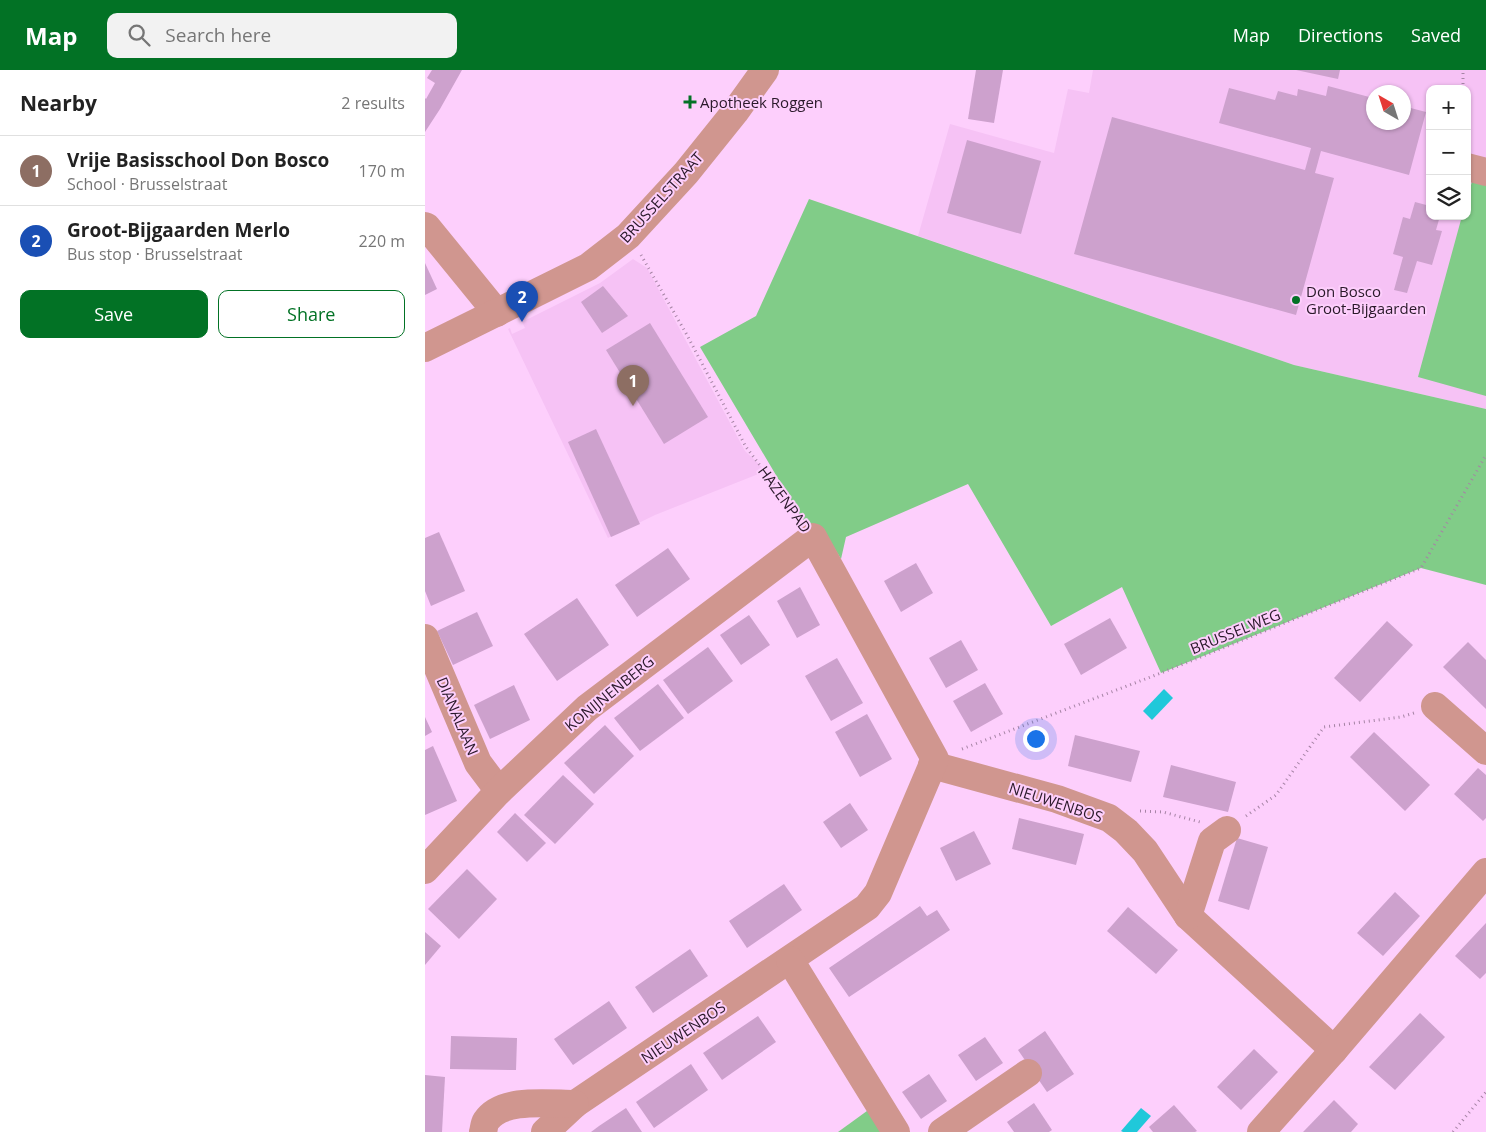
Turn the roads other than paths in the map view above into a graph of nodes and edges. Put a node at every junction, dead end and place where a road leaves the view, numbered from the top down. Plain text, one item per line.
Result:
1 (765, 70) edge
2 (1471, 168) edge
3 (1486, 172) edge
4 (425, 226) edge
5 (497, 313) junction
6 (425, 348) edge
7 (813, 537) joint
8 (425, 638) edge
9 (1435, 706) road end
10 (1486, 751) edge
11 (934, 762) junction
12 (499, 791) junction
13 (1227, 830) road end
14 (425, 870) edge
15 (1486, 872) edge
16 (1189, 916) junction
17 (790, 960) junction
18 (1334, 1050) junction
19 (1028, 1073) dead end
20 (575, 1104) junction
21 (483, 1132) edge
22 (545, 1132) edge
23 (896, 1132) edge
24 (942, 1132) edge
25 (1261, 1132) edge

1 - 5 street, BRUSSELSTRAAT
2 - 3 street
4 - 5 street
5 - 6 street, BRUSSELSTRAAT
7 - 11 street, HAZENPAD
7 - 12 street, KONIJNENBERG
8 - 12 street, DIANALAAN
9 - 10 street
11 - 16 street, NIEUWENBOS
11 - 17 street, NIEUWENBOS
12 - 14 street, KONIJNENBERG
13 - 16 street
15 - 18 street
16 - 18 street, NIEUWENBOS
17 - 20 street, NIEUWENBOS
17 - 23 street
18 - 25 street
19 - 24 street
20 - 21 street
20 - 22 street, NIEUWENBOS

